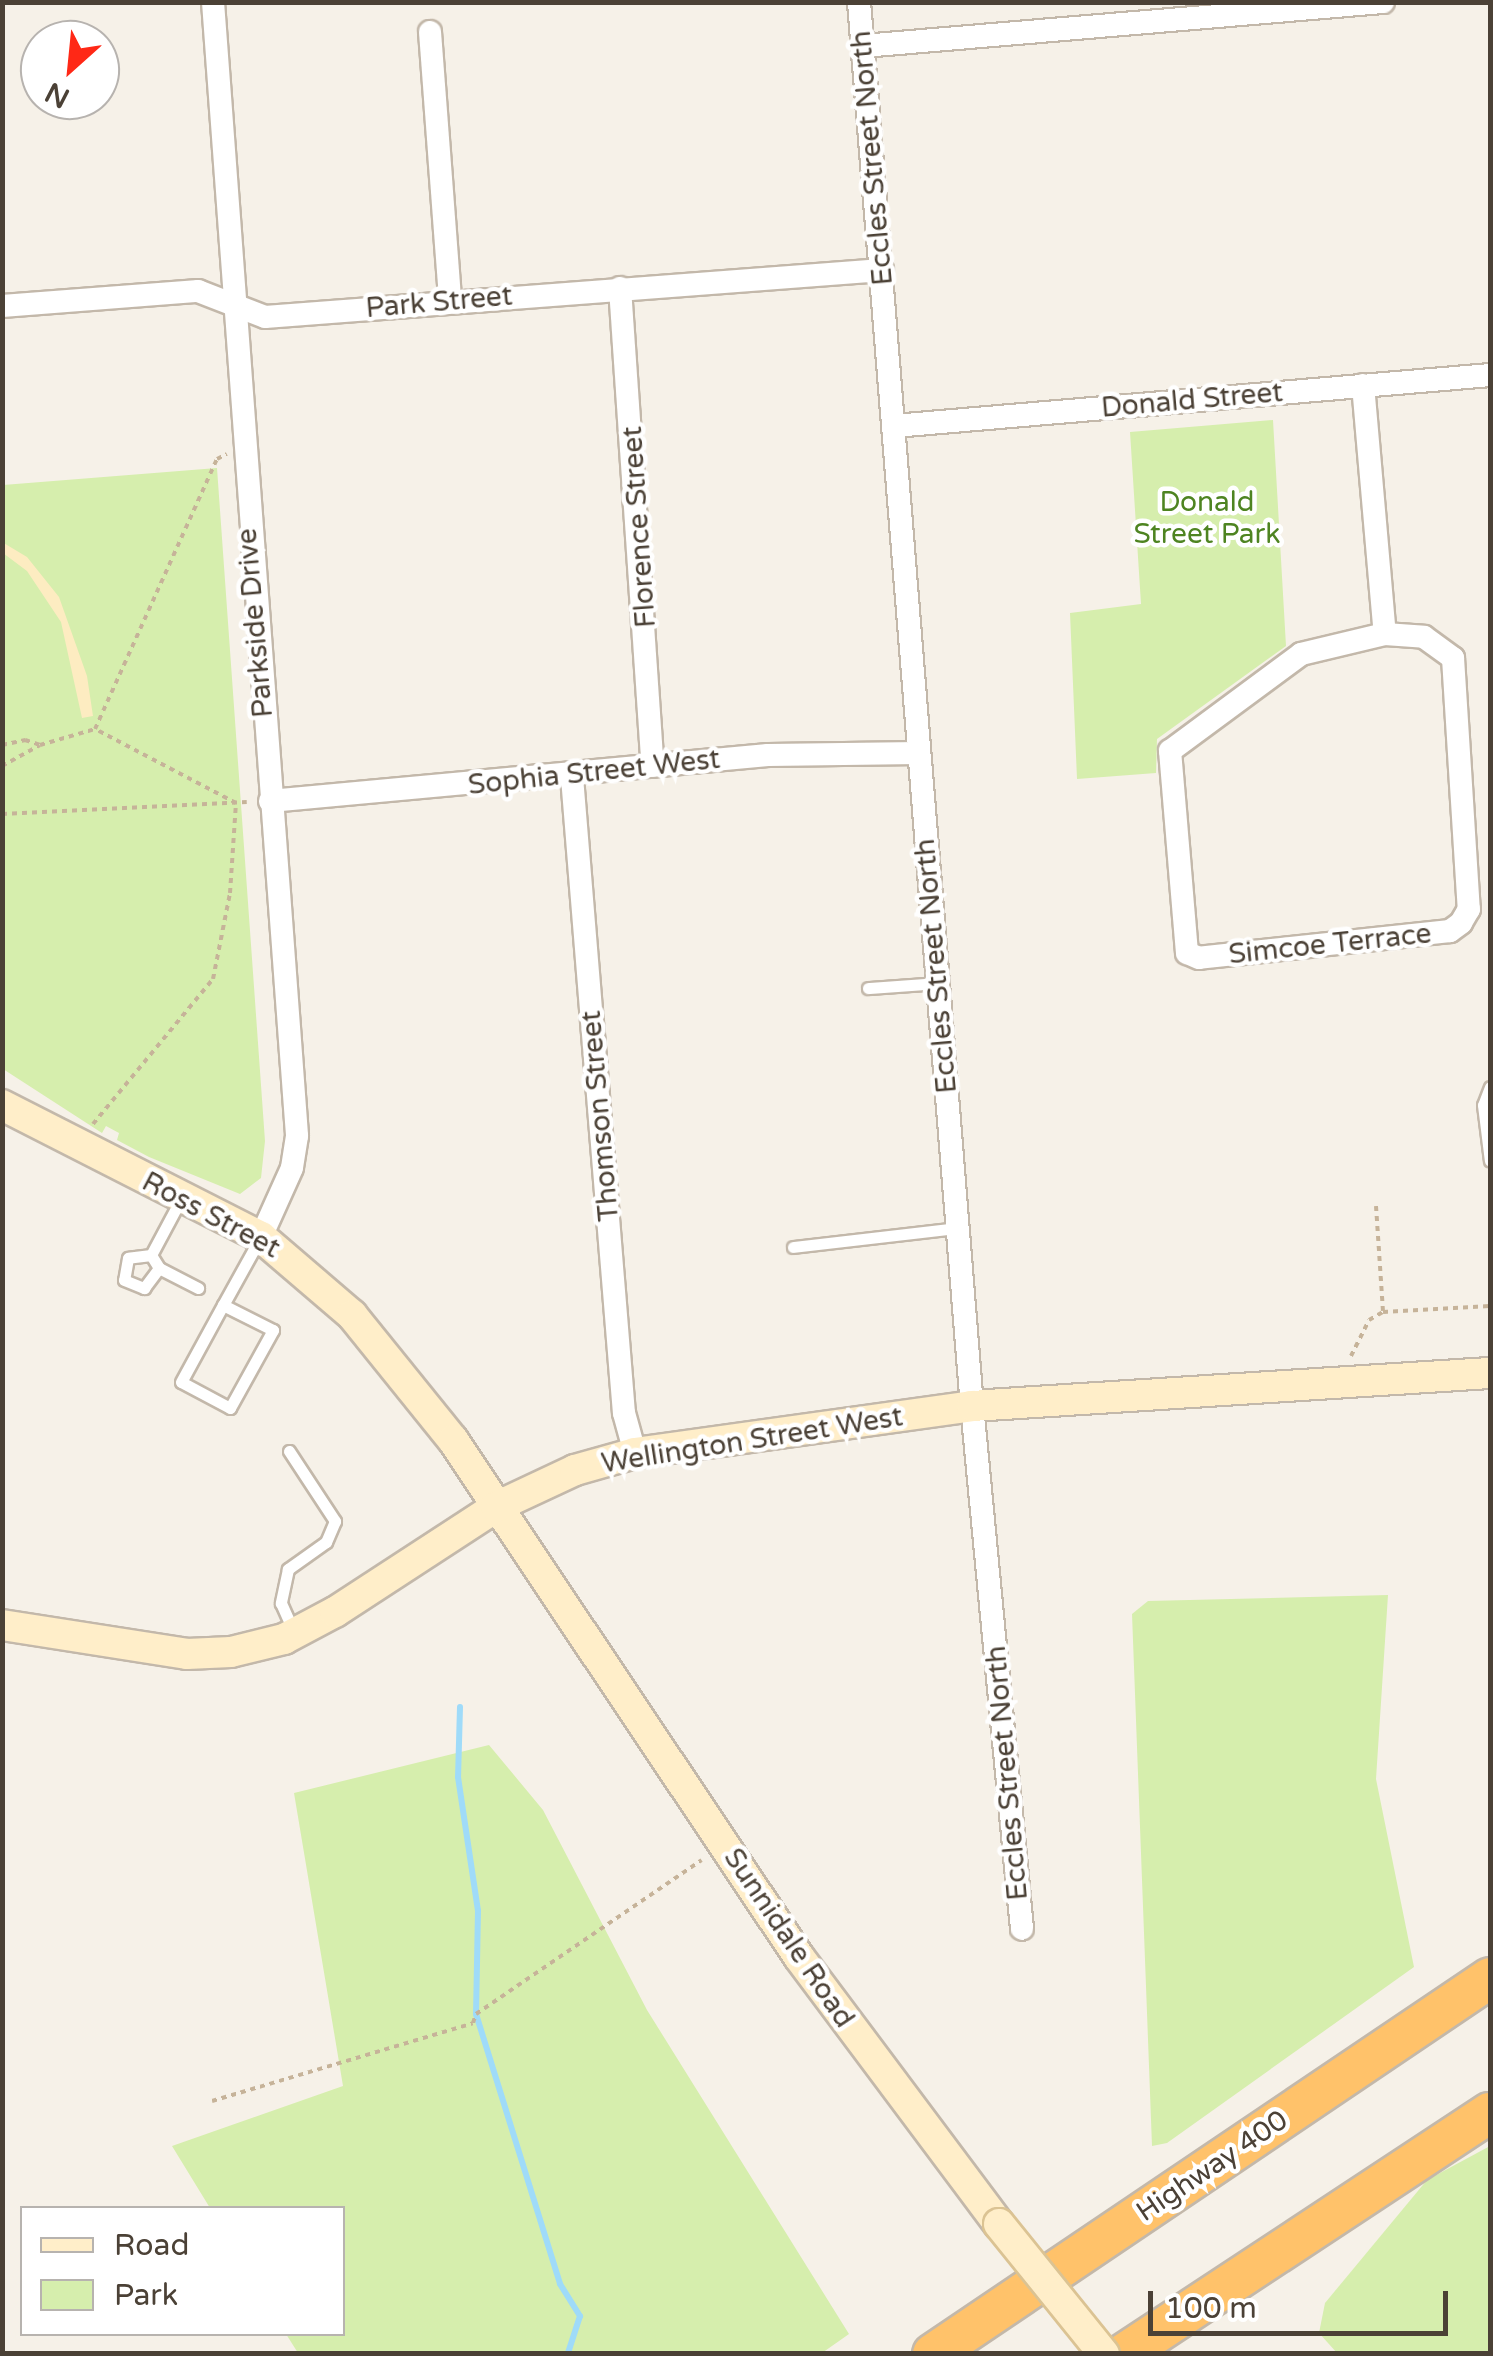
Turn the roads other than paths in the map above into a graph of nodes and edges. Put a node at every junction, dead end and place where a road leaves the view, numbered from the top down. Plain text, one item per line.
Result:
1 (213, 2) edge
2 (859, 2) edge
3 (1384, 2) edge
4 (430, 32) dead end
5 (864, 46) junction
6 (882, 270) junction
7 (620, 288) junction
8 (450, 300) junction
9 (2, 306) edge
10 (235, 306) junction
11 (1490, 375) edge
12 (1363, 385) junction
13 (894, 426) junction
14 (1385, 634) junction
15 (919, 753) junction
16 (653, 766) junction
17 (572, 777) junction
18 (270, 801) junction
19 (938, 983) junction
20 (868, 988) dead end
21 (1490, 1088) edge
22 (2, 1105) edge
23 (1490, 1160) edge
24 (182, 1198) junction
25 (958, 1228) junction
26 (261, 1237) junction
27 (792, 1247) dead end
28 (151, 1255) junction
29 (158, 1268) junction
30 (198, 1288) dead end
31 (222, 1305) junction
32 (1490, 1373) edge
33 (972, 1406) junction
34 (289, 1451) dead end
35 (635, 1453) junction
36 (496, 1507) junction
37 (2, 1625) edge
38 (294, 1634) junction
39 (1022, 1929) dead end
40 (1490, 1978) edge
41 (1490, 2112) edge
42 (933, 2354) edge
43 (1104, 2354) edge
44 (1124, 2354) edge

1 - 10 street, Parkside Drive
2 - 5 street, Eccles Street North
3 - 5 street
4 - 8 street
5 - 6 street, Eccles Street North
6 - 7 street, Park Street
6 - 13 street, Eccles Street North
7 - 8 street, Park Street
7 - 16 street, Florence Street
8 - 10 street, Park Street
9 - 10 street, Park Street
10 - 18 street, Parkside Drive
11 - 12 street, Donald Street
12 - 13 street, Donald Street
12 - 14 street
13 - 15 street, Eccles Street North
14 - 14 street, Simcoe Terrace
15 - 16 street, Sophia Street West
15 - 19 street, Eccles Street North
16 - 17 street, Sophia Street West
17 - 18 street, Sophia Street West
17 - 35 street, Thomson Street
18 - 26 street, Parkside Drive
19 - 20 lane
19 - 25 street, Eccles Street North
21 - 23 lane
22 - 24 main road, Ross Street
24 - 26 main road, Ross Street
24 - 28 lane
25 - 27 lane
25 - 33 street, Eccles Street North
26 - 31 lane
26 - 36 main road, Ross Street
28 - 29 lane
28 - 29 lane
29 - 30 lane
31 - 31 lane
32 - 33 main road, Wellington Street West
33 - 35 main road, Wellington Street West
33 - 39 street, Eccles Street North
34 - 38 lane
35 - 36 main road, Wellington Street West
36 - 38 main road, Wellington Street West
36 - 43 main road, Sunnidale Road, bridge
37 - 38 main road, Wellington Street West
40 - 42 highway, Highway 400
41 - 44 highway

